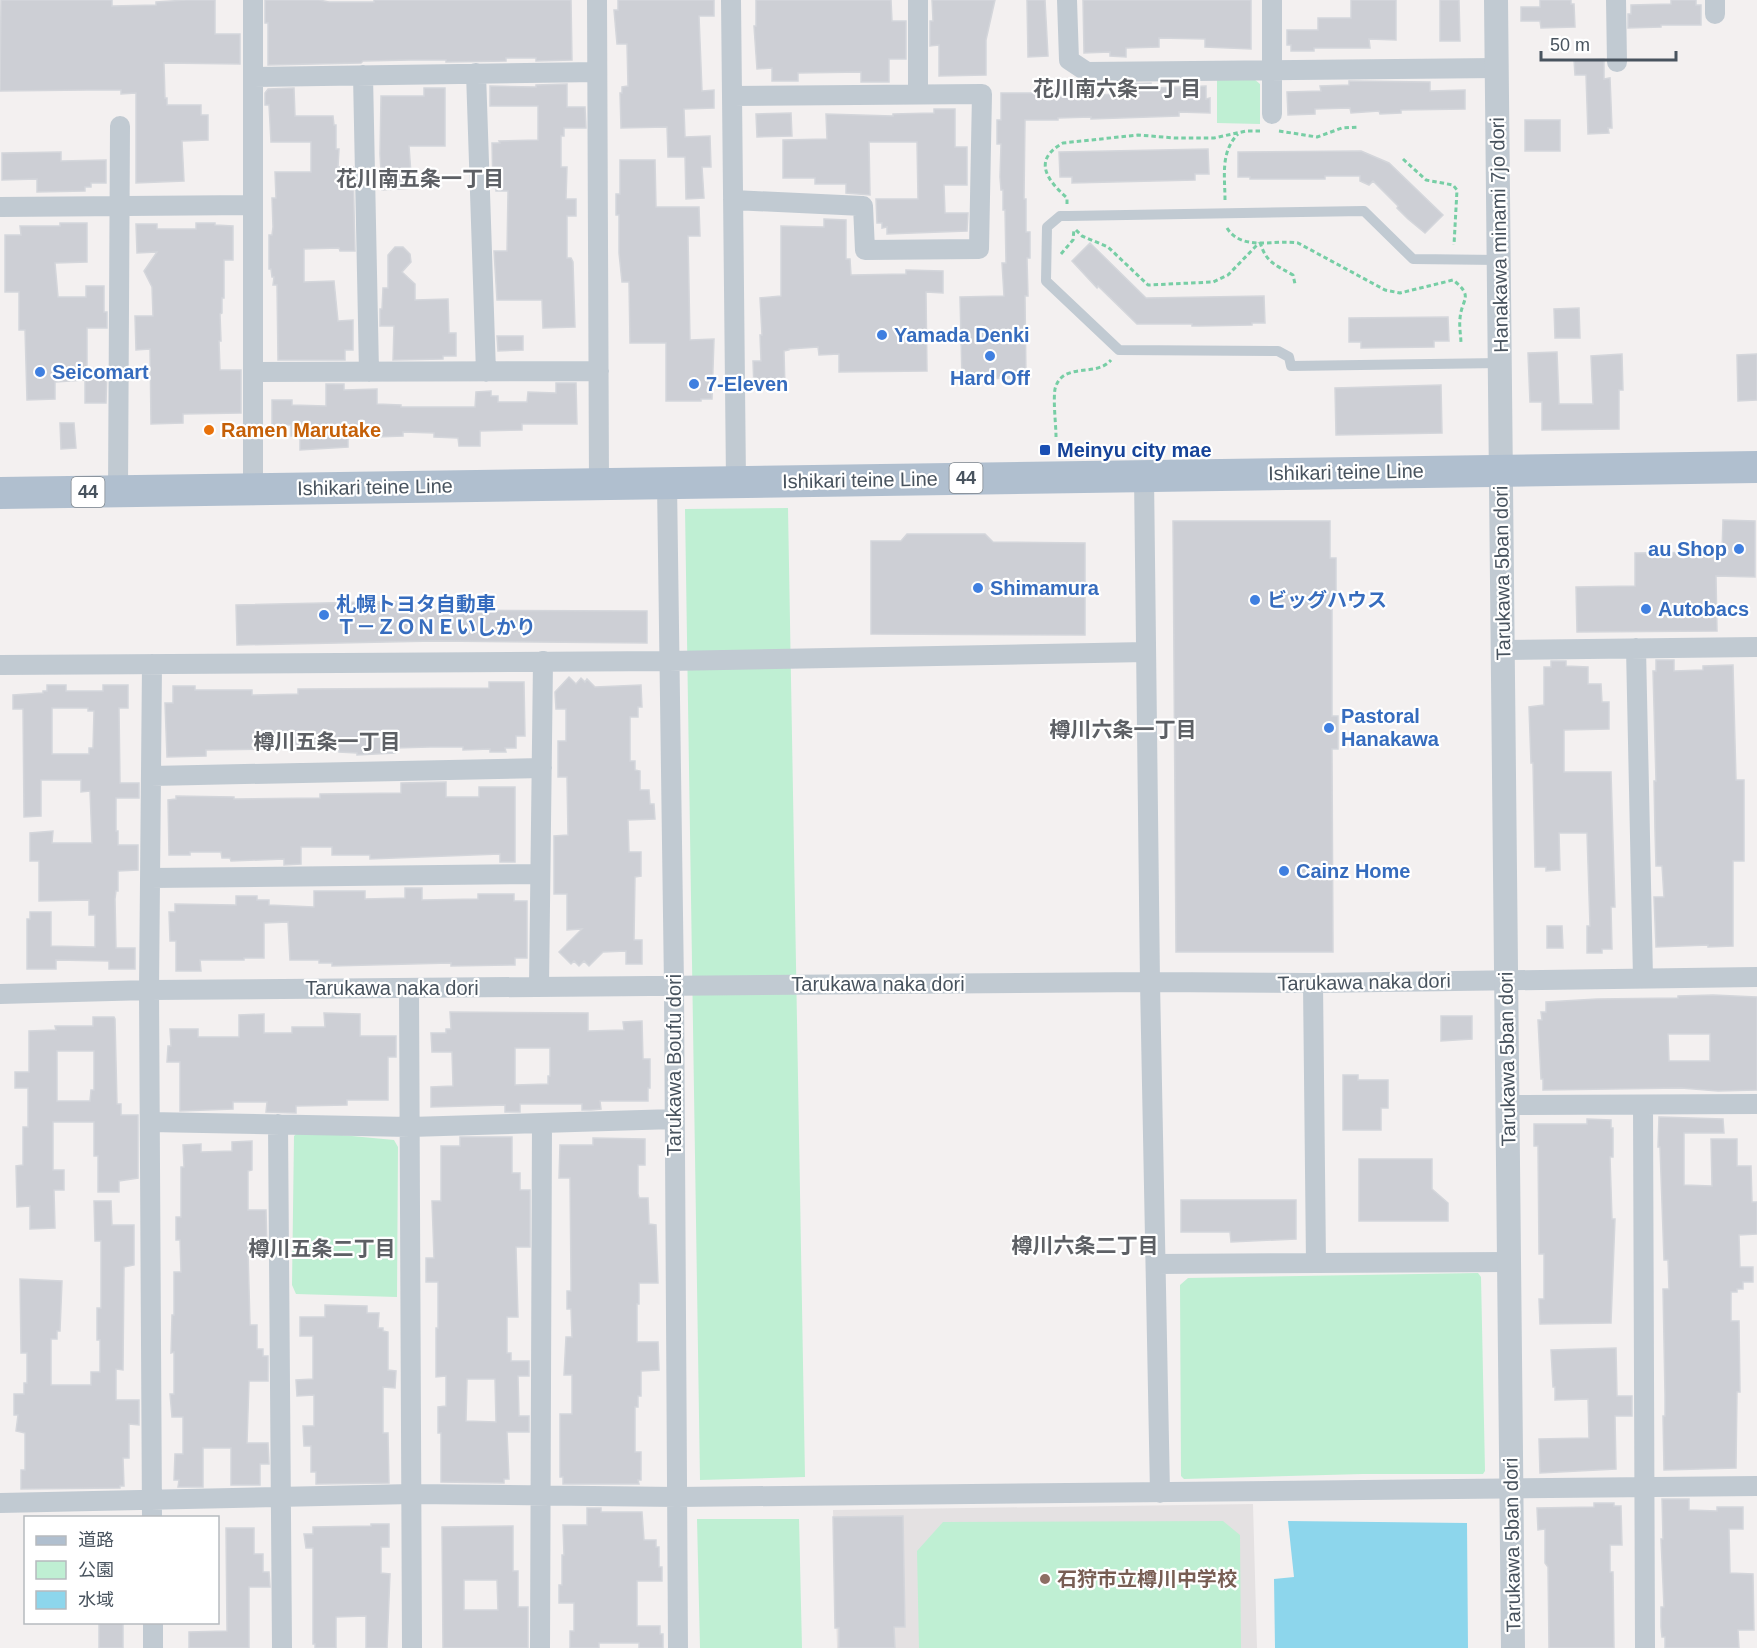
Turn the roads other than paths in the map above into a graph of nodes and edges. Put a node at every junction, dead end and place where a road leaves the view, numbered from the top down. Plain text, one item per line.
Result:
1 (253, 0) edge
2 (597, 0) edge
3 (731, 0) edge
4 (918, 0) edge
5 (1067, 0) edge
6 (1272, 0) edge
7 (1496, 0) edge
8 (1616, 0) edge
9 (1617, 62) dead end
10 (1497, 68) junction
11 (1272, 70) junction
12 (597, 72) junction
13 (476, 73) junction
14 (363, 75) junction
15 (253, 77) junction
16 (918, 94) junction
17 (732, 96) junction
18 (120, 126) dead end
19 (1273, 126) road end
20 (733, 200) junction
21 (253, 205) junction
22 (119, 206) junction
23 (0, 207) edge
24 (1499, 260) junction
25 (1500, 363) junction
26 (599, 371) junction
27 (253, 372) junction
28 (369, 372) junction
29 (486, 372) junction
30 (1757, 467) edge
31 (1501, 469) junction
32 (1144, 475) junction
33 (736, 481) junction
34 (599, 483) junction
35 (667, 483) junction
36 (253, 489) junction
37 (118, 491) junction
38 (0, 493) edge
39 (1757, 647) edge
40 (1636, 648) junction
41 (1503, 650) junction
42 (1146, 652) junction
43 (669, 661) junction
44 (543, 662) junction
45 (152, 664) junction
46 (0, 665) edge
47 (542, 768) junction
48 (151, 776) junction
49 (540, 874) junction
50 (150, 878) junction
51 (1757, 977) edge
52 (1642, 978) junction
53 (1506, 980) junction
54 (1150, 982) junction
55 (1313, 983) junction
56 (674, 986) junction
57 (539, 987) junction
58 (409, 988) junction
59 (149, 990) junction
60 (0, 994) edge
61 (1757, 1104) edge
62 (1507, 1105) junction
63 (1643, 1105) junction
64 (675, 1119) junction
65 (150, 1122) junction
66 (542, 1123) junction
67 (278, 1124) junction
68 (410, 1127) junction
69 (1509, 1262) junction
70 (1316, 1263) junction
71 (1156, 1264) junction
72 (1757, 1486) edge
73 (1644, 1487) junction
74 (1511, 1490) junction
75 (1160, 1493) junction
76 (412, 1494) junction
77 (539, 1496) junction
78 (677, 1497) junction
79 (281, 1498) junction
80 (0, 1503) edge
81 (152, 1509) edge
82 (153, 1624) edge
83 (153, 1648) edge
84 (282, 1648) edge
85 (412, 1648) edge
86 (540, 1648) edge
87 (678, 1648) edge
88 (1513, 1648) edge
89 (1645, 1648) edge

1 - 15 street
2 - 12 street
3 - 17 street
4 - 16 street
5 - 11 street
6 - 11 street
7 - 10 street, Hanakawa minami 7jo dori
8 - 9 street
10 - 11 street
10 - 24 street, Hanakawa minami 7jo dori
11 - 19 street
12 - 13 street
12 - 26 street
13 - 14 street
13 - 29 street
14 - 15 street
14 - 28 street
15 - 21 street
16 - 17 street
16 - 20 street
17 - 20 street
18 - 22 street
20 - 33 street
21 - 22 street
21 - 27 street
22 - 23 street
22 - 37 street
24 - 25 street, Hanakawa minami 7jo dori
24 - 25 lane
25 - 31 street, Hanakawa minami 7jo dori
26 - 29 street
26 - 34 street
27 - 28 street
27 - 36 street
28 - 29 street
30 - 31 main road, Ishikari teine Line / 44
31 - 32 main road, Ishikari teine Line / 44
31 - 41 street, Tarukawa 5ban dori
32 - 33 main road, Ishikari teine Line / 44
32 - 42 street
33 - 35 main road, Ishikari teine Line / 44
34 - 35 main road, Ishikari teine Line / 44
34 - 36 main road, Ishikari teine Line / 44
35 - 43 street, Tarukawa Boufu dori
36 - 37 main road, Ishikari teine Line / 44
37 - 38 main road, Ishikari teine Line / 44
39 - 40 street
40 - 41 street
40 - 52 street
41 - 53 street, Tarukawa 5ban dori
42 - 43 street
42 - 54 street
43 - 44 street
43 - 56 street, Tarukawa Boufu dori
44 - 45 street
44 - 47 street
45 - 46 street
45 - 48 street
47 - 48 street
47 - 49 street
48 - 50 street
49 - 50 street
49 - 57 street
50 - 59 street
51 - 52 street, Tarukawa naka dori
52 - 53 street, Tarukawa naka dori
53 - 55 street, Tarukawa naka dori
53 - 62 street, Tarukawa 5ban dori
54 - 55 street, Tarukawa naka dori
54 - 56 street, Tarukawa naka dori
54 - 71 street
55 - 70 street
56 - 57 street, Tarukawa naka dori
56 - 64 street, Tarukawa Boufu dori
57 - 58 street, Tarukawa naka dori
58 - 59 street, Tarukawa naka dori
58 - 68 street
59 - 60 street, Tarukawa naka dori
59 - 65 street
61 - 63 street
62 - 63 street
62 - 69 street, Tarukawa 5ban dori
63 - 73 street
64 - 66 street
64 - 78 street, Tarukawa Boufu dori
65 - 67 street
65 - 81 street
66 - 68 street
66 - 77 street
67 - 68 street
67 - 79 street
68 - 76 street
69 - 70 street
69 - 74 street, Tarukawa 5ban dori
70 - 71 street
71 - 75 street
72 - 73 street
73 - 74 street
73 - 89 street
74 - 75 street
74 - 88 street, Tarukawa 5ban dori
75 - 78 street
76 - 77 street
76 - 79 street
76 - 85 street
77 - 78 street
77 - 86 street
78 - 87 street, Tarukawa Boufu dori
79 - 81 street
79 - 84 street
80 - 81 street
82 - 83 street

